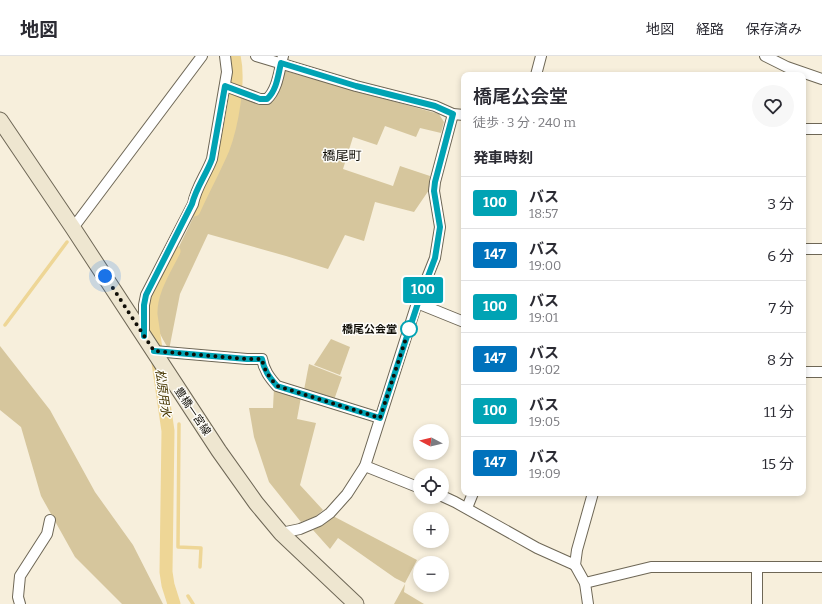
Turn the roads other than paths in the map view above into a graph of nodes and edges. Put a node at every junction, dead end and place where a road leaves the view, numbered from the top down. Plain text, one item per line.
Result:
1 (202, 56) edge
2 (224, 56) edge
3 (256, 56) edge
4 (541, 56) edge
5 (765, 56) edge
6 (282, 59) edge
7 (537, 72) edge
8 (802, 72) edge
9 (806, 74) edge
10 (822, 79) edge
11 (225, 86) junction
12 (453, 114) junction
13 (461, 115) edge
14 (0, 120) edge
15 (806, 129) edge
16 (822, 129) edge
17 (73, 228) junction
18 (806, 249) edge
19 (822, 249) edge
20 (418, 303) junction
21 (461, 321) edge
22 (144, 336) junction
23 (154, 351) junction
24 (806, 372) edge
25 (822, 372) edge
26 (380, 418) junction
27 (365, 466) junction
28 (413, 485) edge
29 (472, 496) edge
30 (592, 496) edge
31 (449, 499) edge
32 (467, 508) junction
33 (50, 520) dead end
34 (281, 533) junction
35 (575, 565) junction
36 (757, 567) junction
37 (822, 567) edge
38 (585, 583) junction
39 (20, 604) edge
40 (356, 604) edge
41 (588, 604) edge
42 (756, 604) edge

1 - 17 street
2 - 11 street
3 - 6 street
4 - 7 street
5 - 8 street
6 - 11 street
6 - 12 street
9 - 10 street
11 - 22 street
12 - 13 street
12 - 20 street
14 - 17 main road, 豊橋一宮線
15 - 16 street
17 - 22 main road, 豊橋一宮線
18 - 19 street
20 - 21 street
20 - 26 street
22 - 23 main road, 豊橋一宮線
23 - 26 street
23 - 34 main road, 豊橋一宮線
24 - 25 street
26 - 27 street
27 - 28 street
27 - 34 street
29 - 32 street
30 - 35 street
31 - 32 street
32 - 35 street
33 - 39 street
34 - 40 main road, 豊橋一宮線
35 - 38 street
36 - 37 street
36 - 38 street
36 - 42 street
38 - 41 street

